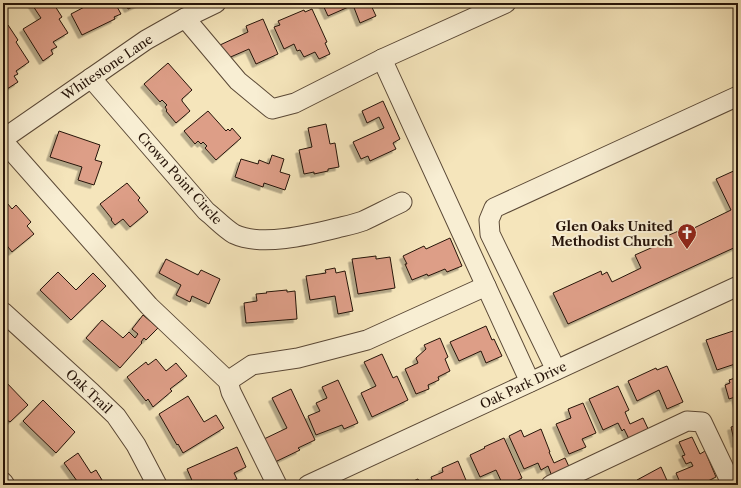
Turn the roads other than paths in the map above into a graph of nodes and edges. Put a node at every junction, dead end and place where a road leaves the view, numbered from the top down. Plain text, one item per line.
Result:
1 (216, 3) edge
2 (506, 3) edge
3 (185, 18) junction
4 (382, 59) junction
5 (92, 78) junction
6 (738, 96) edge
7 (3, 140) edge
8 (402, 202) dead end
9 (486, 286) junction
10 (738, 286) edge
11 (3, 312) edge
12 (556, 370) junction
13 (228, 381) junction
14 (530, 382) junction
15 (3, 482) edge
16 (6, 485) edge
17 (157, 485) edge
18 (277, 485) edge
19 (308, 485) edge
20 (551, 485) edge
21 (732, 485) edge

1 - 3 street, Whitestone Lane
2 - 4 street
3 - 4 street
3 - 5 street, Whitestone Lane
4 - 9 street
5 - 7 street, Whitestone Lane
5 - 8 street, Crown Point Circle
6 - 12 street
7 - 13 street
9 - 13 street
9 - 14 street
10 - 12 street, Oak Park Drive
11 - 17 street, Oak Trail
12 - 14 street, Oak Park Drive
13 - 18 street
14 - 19 street, Oak Park Drive
15 - 16 street
20 - 21 street

